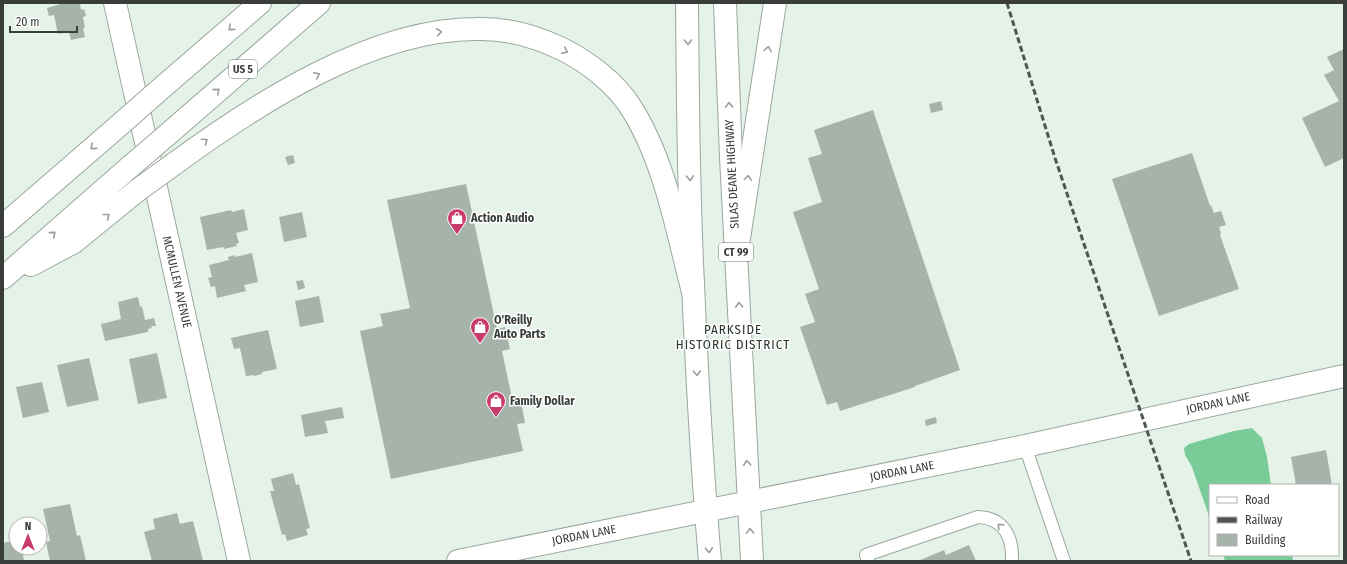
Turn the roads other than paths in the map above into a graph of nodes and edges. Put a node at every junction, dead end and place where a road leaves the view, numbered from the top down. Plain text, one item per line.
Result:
1 (115, 3) edge
2 (319, 3) edge
3 (688, 3) edge
4 (725, 3) edge
5 (775, 3) edge
6 (259, 4) edge
7 (3, 226) edge
8 (736, 258) junction
9 (3, 279) edge
10 (693, 292) junction
11 (1344, 376) edge
12 (1025, 446) junction
13 (749, 502) junction
14 (706, 511) junction
15 (867, 558) edge
16 (239, 561) edge
17 (458, 561) edge
18 (710, 561) edge
19 (752, 561) edge
20 (1012, 561) edge
21 (1064, 561) edge

1 - 16 main road, MCMULLEN AVENUE
9 -> 2 main road, US 5, bridge
3 -> 10 main road
8 -> 4 main road, SILAS DEANE HIGHWAY / CT 99
8 -> 5 main road
6 -> 7 main road, bridge
13 -> 8 main road, SILAS DEANE HIGHWAY / CT 99
9 -> 10 main road, bridge
10 -> 14 main road
11 - 12 main road, JORDAN LANE
12 - 13 main road, JORDAN LANE
12 - 21 lane
13 - 14 main road, JORDAN LANE
19 -> 13 main road, SILAS DEANE HIGHWAY / CT 99
14 - 17 main road, JORDAN LANE
14 -> 18 main road
20 -> 15 lane

